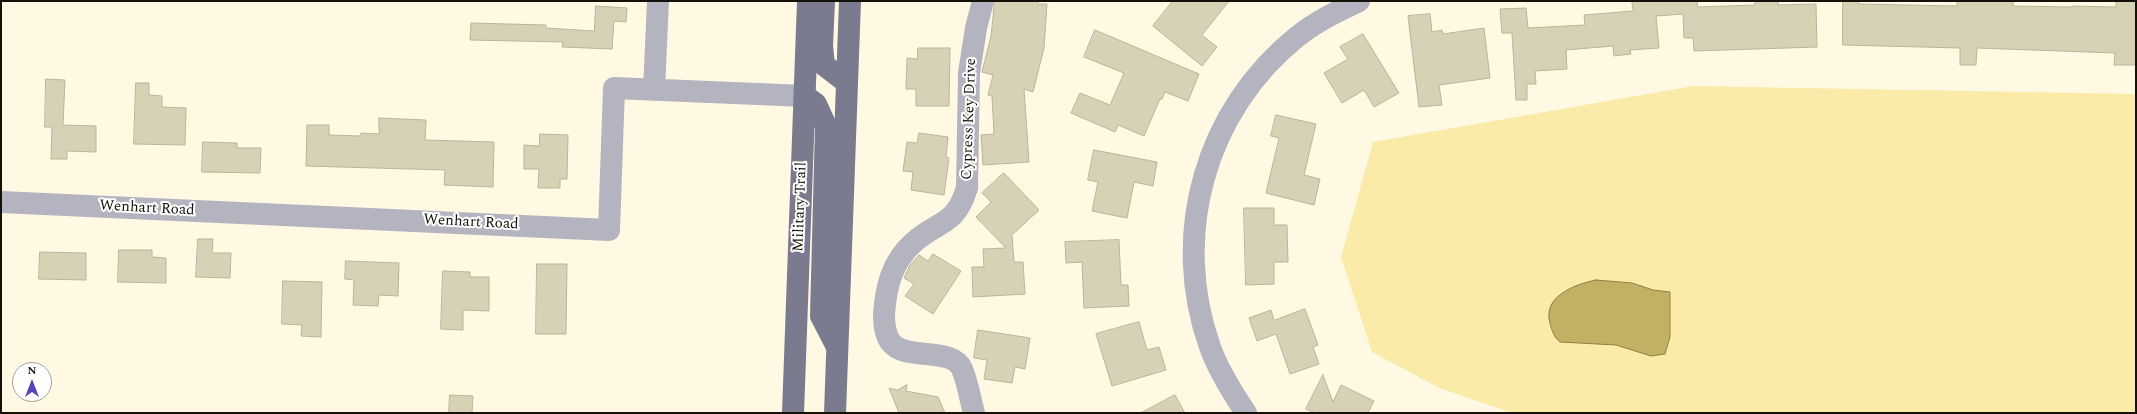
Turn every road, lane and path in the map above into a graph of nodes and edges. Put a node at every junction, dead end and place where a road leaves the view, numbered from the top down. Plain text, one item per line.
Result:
1 (658, 1) edge
2 (808, 1) edge
3 (824, 1) edge
4 (850, 1) edge
5 (983, 1) edge
6 (1359, 1) edge
7 (846, 82) junction
8 (654, 90) junction
9 (805, 96) junction
10 (1, 202) edge
11 (837, 348) junction
12 (793, 413) edge
13 (835, 413) edge
14 (974, 413) edge
15 (1246, 413) edge

1 - 8 street
2 - 9 main road, Military Trail
3 - 7 main road
4 - 7 main road
5 - 14 street, Cypress Key Drive
6 - 15 street
7 - 11 main road
8 - 9 street, Wenhart Road
8 - 10 street, Wenhart Road
9 - 11 main road
9 - 12 main road, Military Trail
11 - 13 main road

